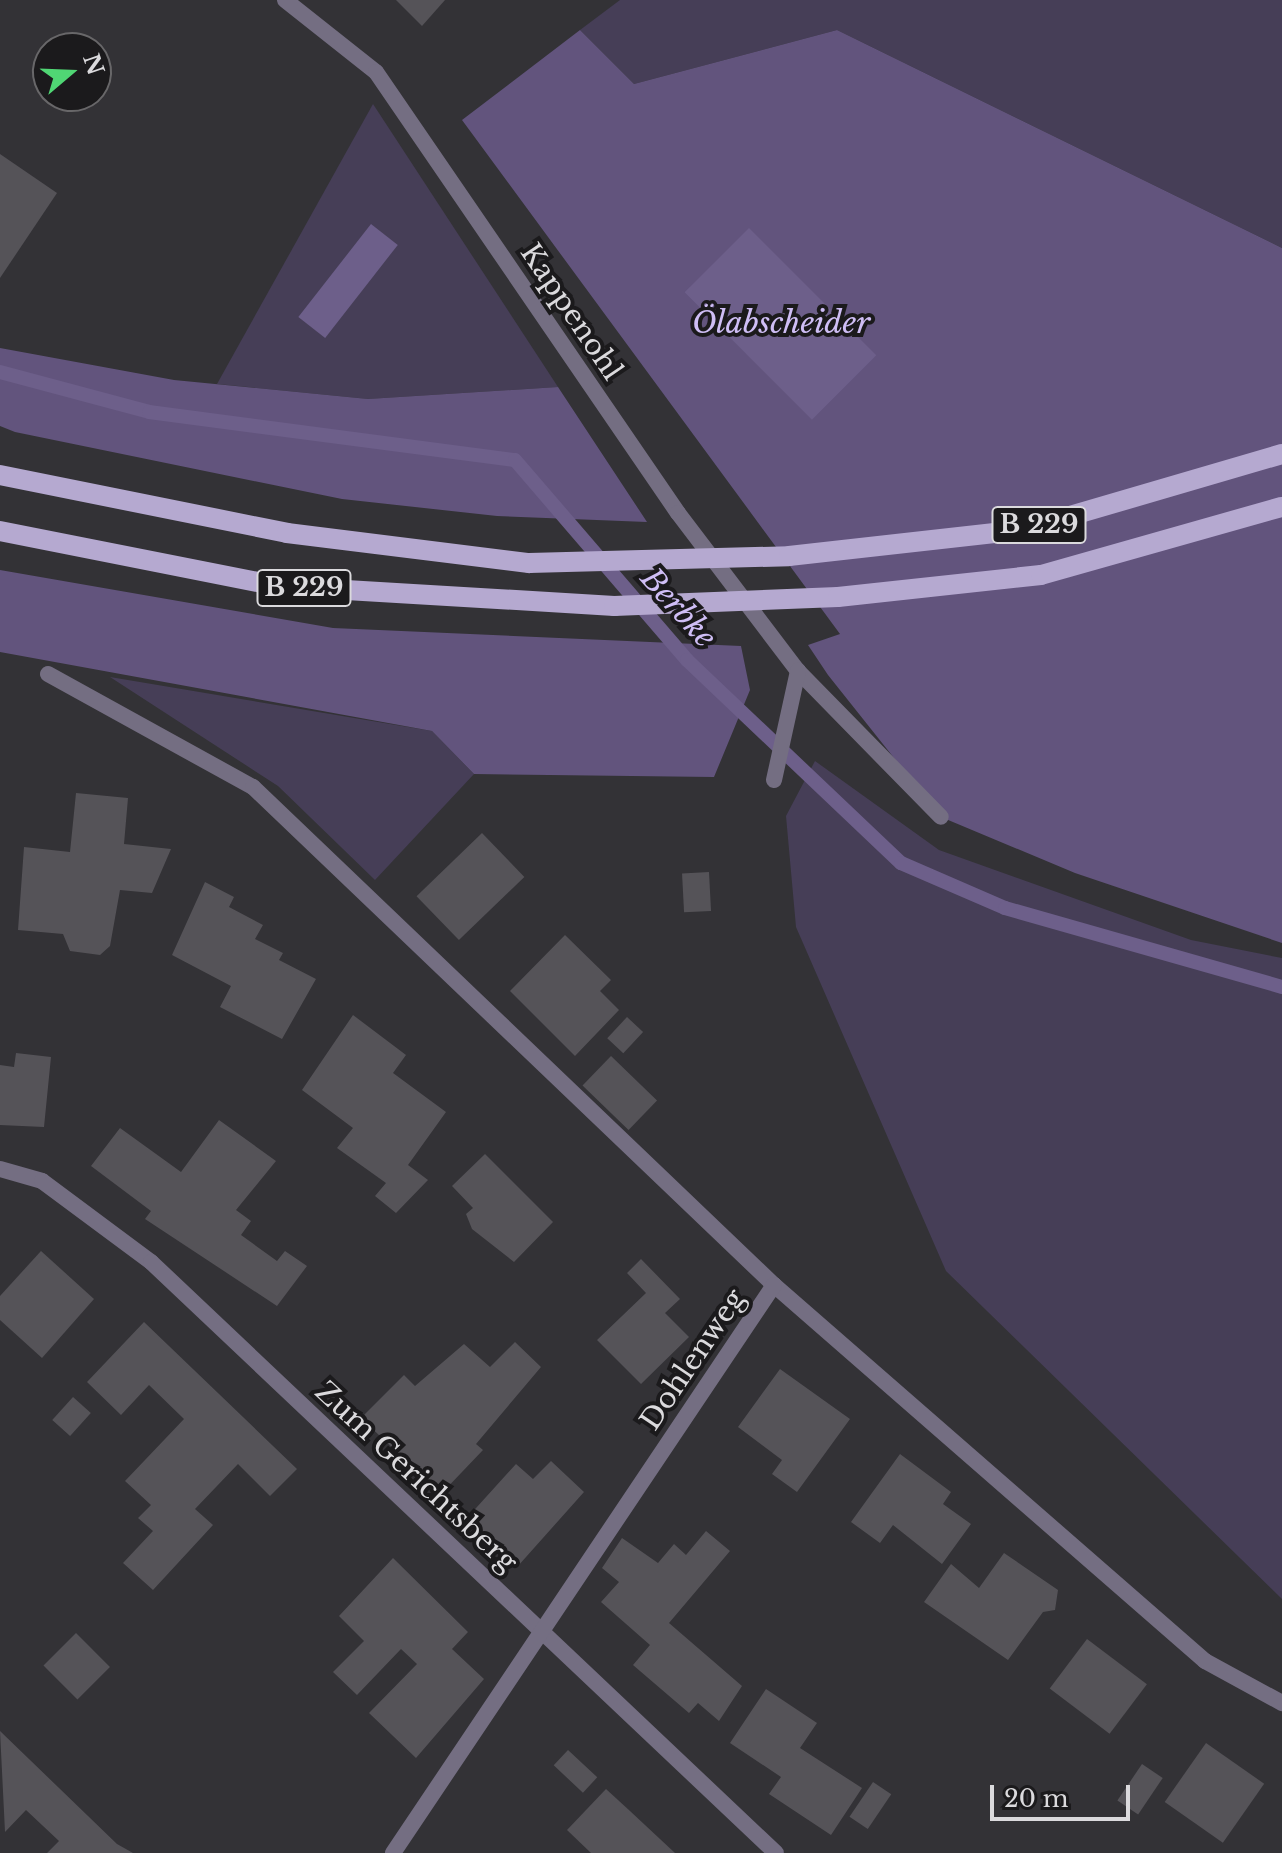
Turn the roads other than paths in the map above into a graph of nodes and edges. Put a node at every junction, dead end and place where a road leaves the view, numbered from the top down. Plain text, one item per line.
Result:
1 (285, 0) edge
2 (1282, 454) edge
3 (0, 475) edge
4 (1282, 507) edge
5 (0, 531) edge
6 (798, 671) junction
7 (48, 674) dead end
8 (774, 780) dead end
9 (941, 817) dead end
10 (0, 1169) edge
11 (774, 1285) junction
12 (543, 1631) junction
13 (1282, 1703) edge
14 (393, 1853) edge
15 (776, 1853) edge

1 - 6 street, Kappenohl
2 - 3 main road, B 229
4 - 5 main road, B 229
6 - 8 street
6 - 9 street, Kappenohl
7 - 11 street
10 - 12 street, Zum Gerichtsberg
11 - 12 street, Dohlenweg
11 - 13 street, Dohlenweg
12 - 14 street, Dohlenweg
12 - 15 street, Zum Gerichtsberg

